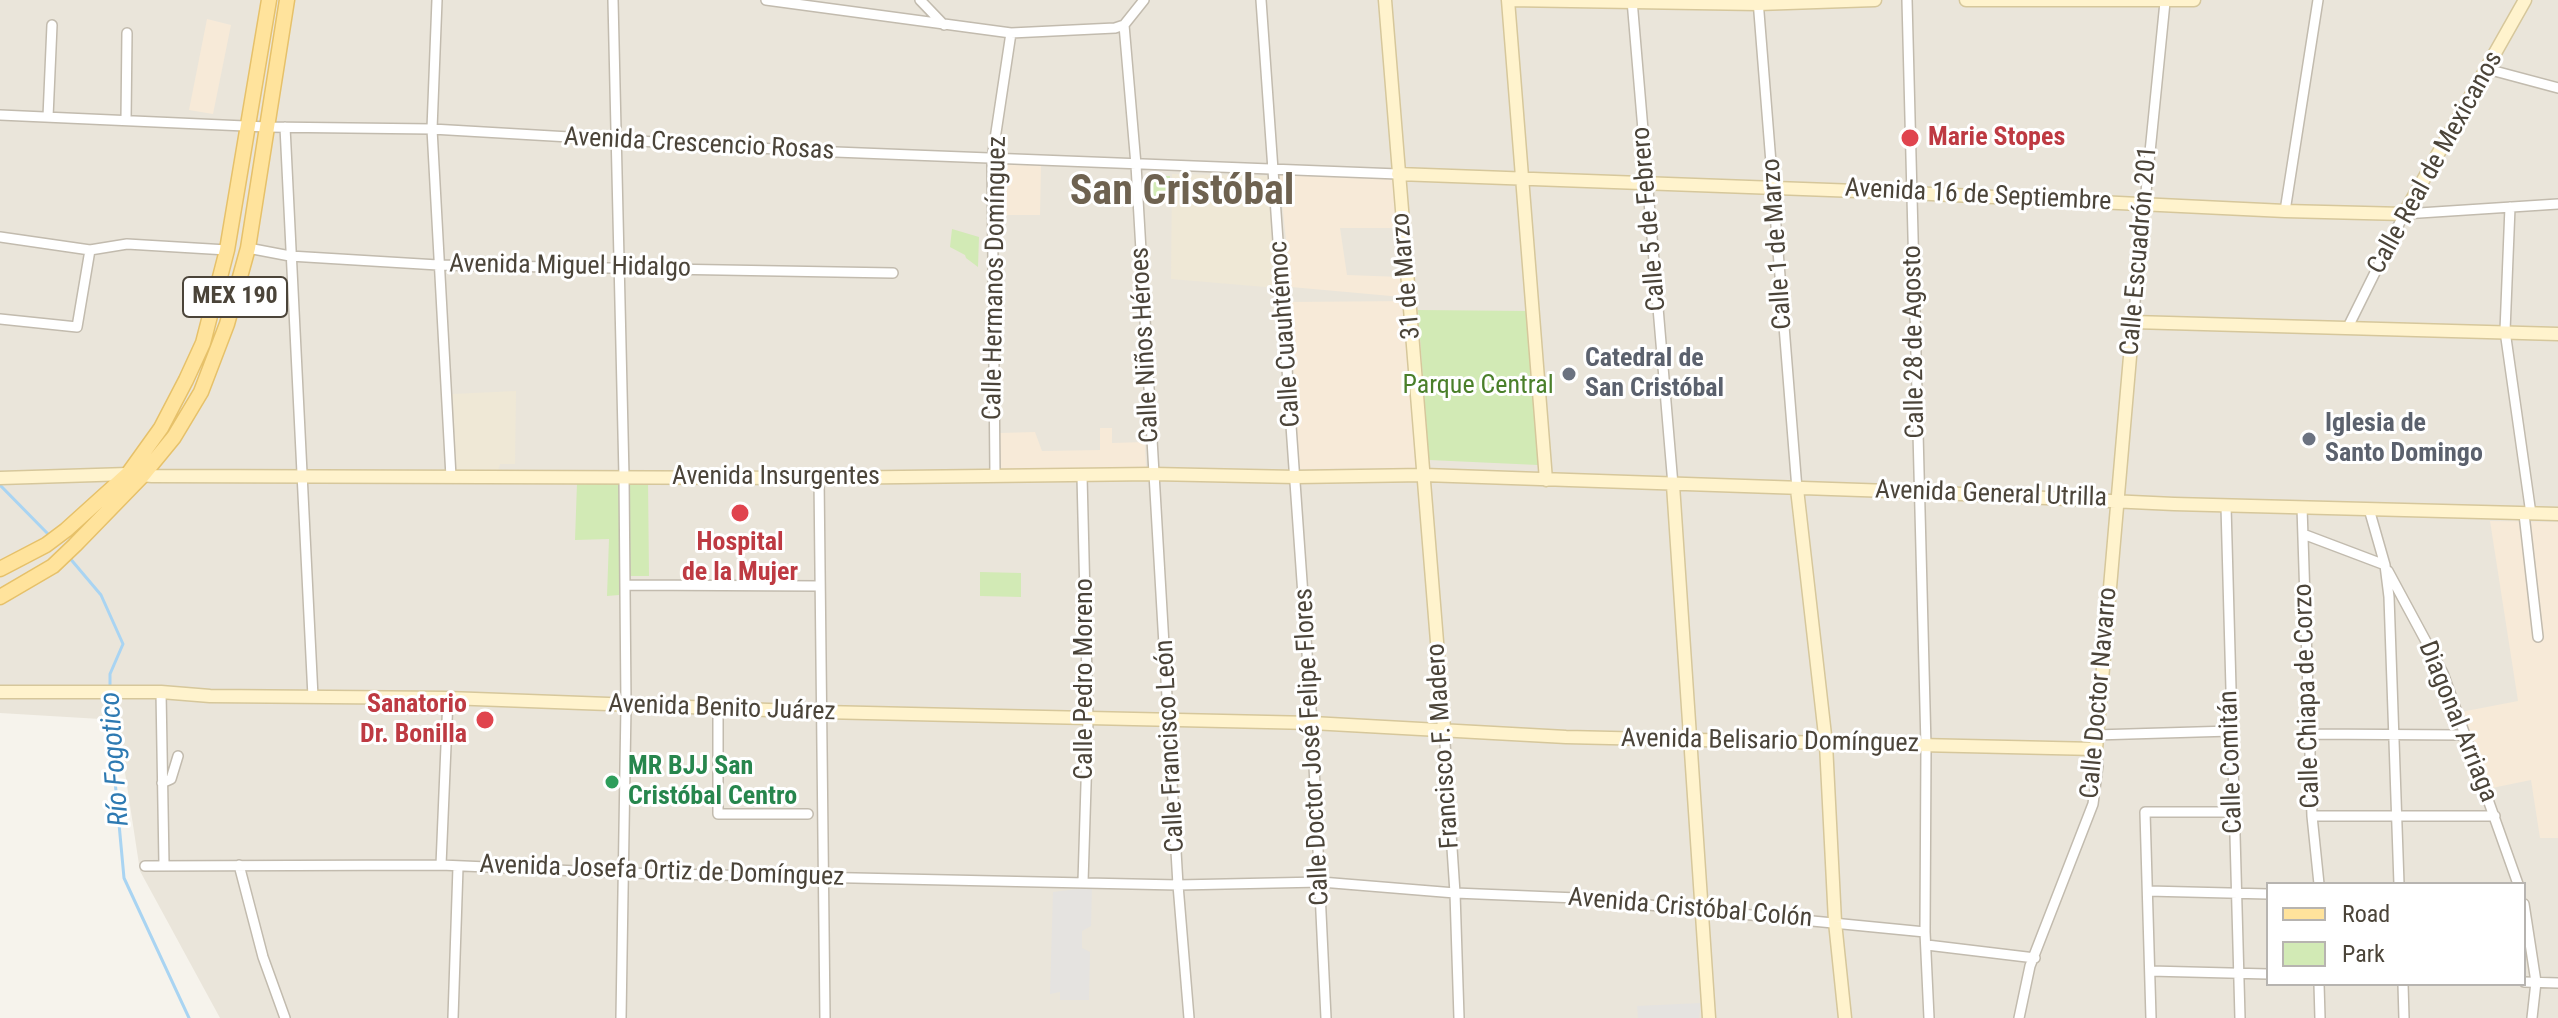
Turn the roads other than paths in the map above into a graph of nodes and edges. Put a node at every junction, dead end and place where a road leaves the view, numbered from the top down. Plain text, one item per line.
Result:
1 (269, 0) edge
2 (287, 0) edge
3 (437, 0) edge
4 (613, 0) edge
5 (766, 0) edge
6 (920, 0) edge
7 (1144, 0) edge
8 (1261, 0) edge
9 (1385, 0) edge
10 (1509, 0) edge
11 (1875, 0) edge
12 (1907, 0) edge
13 (1966, 0) edge
14 (2194, 0) edge
15 (2318, 0) edge
16 (2525, 0) edge
17 (2070, 1) edge
18 (1632, 2) edge
19 (1758, 2) edge
20 (2165, 2) edge
21 (52, 25) dead end
22 (944, 25) junction
23 (1124, 25) junction
24 (127, 33) dead end
25 (1011, 33) junction
26 (2487, 69) junction
27 (2558, 88) edge
28 (0, 115) edge
29 (48, 117) junction
30 (126, 120) junction
31 (247, 125) junction
32 (267, 127) junction
33 (285, 127) junction
34 (432, 129) junction
35 (616, 141) junction
36 (992, 159) junction
37 (1136, 165) junction
38 (1273, 170) junction
39 (1398, 174) junction
40 (1522, 178) junction
41 (1648, 184) junction
42 (1774, 187) junction
43 (1911, 193) junction
44 (2145, 203) junction
45 (2558, 204) edge
46 (2510, 207) junction
47 (2285, 211) junction
48 (2404, 214) junction
49 (0, 237) edge
50 (248, 248) junction
51 (90, 250) junction
52 (227, 250) junction
53 (290, 256) junction
54 (438, 265) junction
55 (620, 267) junction
56 (893, 273) dead end
57 (0, 319) edge
58 (2133, 322) junction
59 (2348, 327) junction
60 (2505, 331) junction
61 (2558, 334) edge
62 (1153, 474) junction
63 (135, 475) junction
64 (995, 475) junction
65 (1424, 475) junction
66 (624, 476) junction
67 (1082, 476) junction
68 (304, 477) junction
69 (451, 477) junction
70 (1296, 477) junction
71 (6, 478) edge
72 (819, 478) junction
73 (1546, 480) junction
74 (1673, 485) junction
75 (1797, 489) junction
76 (1919, 492) junction
77 (2118, 500) junction
78 (2226, 506) junction
79 (2302, 507) junction
80 (2369, 509) junction
81 (2528, 514) junction
82 (2558, 514) edge
83 (2303, 534) junction
84 (2385, 565) junction
85 (0, 569) edge
86 (625, 585) junction
87 (820, 586) junction
88 (0, 597) edge
89 (2538, 637) dead end
90 (0, 692) edge
91 (161, 692) junction
92 (313, 697) junction
93 (448, 698) junction
94 (626, 705) junction
95 (718, 708) junction
96 (822, 712) junction
97 (1088, 720) junction
98 (1170, 722) junction
99 (1312, 723) junction
100 (1444, 728) junction
101 (2231, 731) junction
102 (2310, 734) junction
103 (2463, 735) junction
104 (2395, 736) junction
105 (1691, 739) junction
106 (2095, 742) junction
107 (1826, 744) junction
108 (1926, 746) junction
109 (178, 756) dead end
110 (162, 783) junction
111 (2233, 812) junction
112 (808, 814) dead end
113 (2312, 816) junction
114 (2397, 816) junction
115 (2495, 816) junction
116 (164, 864) junction
117 (239, 865) junction
118 (441, 865) junction
119 (145, 866) dead end
120 (458, 867) junction
121 (624, 873) junction
122 (822, 877) junction
123 (1083, 882) junction
124 (1321, 882) junction
125 (2319, 882) edge
126 (2399, 882) edge
127 (2517, 882) edge
128 (1178, 885) junction
129 (2148, 891) junction
130 (1455, 893) junction
131 (2237, 894) junction
132 (2266, 894) edge
133 (1702, 909) junction
134 (2526, 917) edge
135 (1835, 922) junction
136 (1925, 932) junction
137 (1927, 945) junction
138 (2035, 958) junction
139 (2150, 971) junction
140 (2240, 973) junction
141 (2266, 974) edge
142 (2526, 982) edge
143 (2536, 982) junction
144 (2558, 983) edge
145 (2319, 986) edge
146 (2403, 986) edge
147 (285, 1018) edge
148 (453, 1018) edge
149 (621, 1018) edge
150 (825, 1018) edge
151 (1189, 1018) edge
152 (1326, 1018) edge
153 (1459, 1018) edge
154 (1709, 1018) edge
155 (1845, 1018) edge
156 (1929, 1018) edge
157 (2019, 1018) edge
158 (2151, 1018) edge
159 (2240, 1018) edge
160 (2320, 1018) edge
161 (2404, 1018) edge
162 (2532, 1018) edge

1 - 31 main road, MEX 190
2 - 32 main road, MEX 190
3 - 34 street
4 - 35 street
5 - 22 street
6 - 22 street
7 - 23 street
8 - 38 street, Calle Cuauhtémoc
9 - 39 street, 31 de Marzo
10 - 18 street
10 - 40 street
11 - 19 street
12 - 43 street, Calle 28 de Agosto
13 - 17 street
14 - 20 street
15 - 47 street
16 - 26 street, Calle Real de Mexicanos
17 - 20 street
18 - 19 street
18 - 41 street, Calle 5 de Febrero
19 - 42 street, Calle 1 de Marzo
20 - 44 street, Calle Escuadrón 201
21 - 29 street
22 - 25 street
23 - 25 street
23 - 37 street, Calle Niños Héroes
24 - 30 street
25 - 36 street, Calle Hermanos Domínguez
26 - 27 street
26 - 48 street, Calle Real de Mexicanos
28 - 29 street, Avenida Crescencio Rosas
29 - 30 street, Avenida Crescencio Rosas
30 - 31 street, Avenida Crescencio Rosas
31 - 32 street, Avenida Crescencio Rosas
31 - 52 main road, MEX 190
32 - 33 street, Avenida Crescencio Rosas
32 - 50 main road, MEX 190
33 - 34 street, Avenida Crescencio Rosas
33 - 53 street
34 - 35 street, Avenida Crescencio Rosas
34 - 54 street
35 - 36 street, Avenida Crescencio Rosas
35 - 55 street
36 - 37 street, Avenida Crescencio Rosas
36 - 64 street, Calle Hermanos Domínguez
37 - 38 street, Avenida Crescencio Rosas
37 - 62 street, Calle Niños Héroes
38 - 39 street, Avenida Crescencio Rosas
38 - 70 street, Calle Cuauhtémoc
39 - 40 street, Avenida 16 de Septiembre
39 - 65 street, 31 de Marzo
40 - 41 street, Avenida 16 de Septiembre
40 - 73 street
41 - 42 street, Avenida 16 de Septiembre
41 - 74 street, Calle 5 de Febrero
42 - 43 street, Avenida 16 de Septiembre
42 - 75 street, Calle 1 de Marzo
43 - 44 street, Avenida 16 de Septiembre
43 - 76 street, Calle 28 de Agosto
44 - 47 street, Avenida 16 de Septiembre
44 - 58 street, Calle Escuadrón 201
45 - 46 street, Avenida 16 de Septiembre
46 - 48 street, Avenida 16 de Septiembre
46 - 60 street
47 - 48 street, Avenida 16 de Septiembre
48 - 59 street, Calle Real de Mexicanos
49 - 51 street
50 - 53 street, Avenida Miguel Hidalgo
50 - 63 main road, MEX 190
51 - 52 street
51 - 57 street
52 - 63 main road, MEX 190
53 - 54 street, Avenida Miguel Hidalgo
53 - 68 street
54 - 55 street, Avenida Miguel Hidalgo
54 - 69 street
55 - 56 street, Avenida Miguel Hidalgo
55 - 66 street
58 - 59 street
58 - 77 street, Calle Escuadrón 201
59 - 60 street
60 - 61 street
60 - 81 street
62 - 67 street, Avenida Insurgentes
62 - 70 street, Avenida Insurgentes
62 - 98 street, Calle Francisco León
63 - 68 street, Avenida Insurgentes
63 - 71 street, Avenida Insurgentes
63 - 85 main road, MEX 190
63 - 88 main road, MEX 190
64 - 67 street, Avenida Insurgentes
64 - 72 street, Avenida Insurgentes
65 - 70 street, Avenida Insurgentes
65 - 73 street, Avenida General Utrilla
65 - 100 street, Francisco F. Madero
66 - 69 street, Avenida Insurgentes
66 - 72 street, Avenida Insurgentes
66 - 86 street
67 - 97 street, Calle Pedro Moreno
68 - 69 street, Avenida Insurgentes
68 - 92 street
70 - 99 street, Calle Doctor José Felipe Flores
72 - 87 street
73 - 74 street, Avenida General Utrilla
74 - 75 street, Avenida General Utrilla
74 - 105 street
75 - 76 street, Avenida General Utrilla
75 - 107 street
76 - 77 street, Avenida General Utrilla
76 - 108 street, Calle 28 de Agosto
77 - 78 street, Avenida General Utrilla
77 - 106 street, Calle Doctor Navarro
78 - 79 street, Avenida General Utrilla
78 - 101 street, Calle Comitán
79 - 80 street, Avenida General Utrilla
79 - 83 street, Calle Chiapa de Corzo
80 - 81 street, Avenida General Utrilla
80 - 84 street
81 - 82 street, Avenida General Utrilla
81 - 89 street
83 - 84 street
83 - 102 street, Calle Chiapa de Corzo
84 - 103 street, Diagonal Arriaga
84 - 104 street
86 - 87 street
86 - 94 street
87 - 96 street
90 - 91 street, Avenida Benito Juárez
91 - 92 street, Avenida Benito Juárez
91 - 110 street
92 - 93 street, Avenida Benito Juárez
93 - 94 street, Avenida Benito Juárez
93 - 118 street
94 - 95 street, Avenida Benito Juárez
94 - 121 street
95 - 96 street, Avenida Benito Juárez
95 - 112 street
96 - 97 street, Avenida Benito Juárez
96 - 122 street
97 - 98 street, Avenida Benito Juárez
97 - 123 street, Calle Pedro Moreno
98 - 99 street, Avenida Benito Juárez
98 - 128 street, Calle Francisco León
99 - 100 street, Avenida Benito Juárez
99 - 124 street, Calle Doctor José Felipe Flores
100 - 105 street, Avenida Belisario Domínguez
100 - 130 street, Francisco F. Madero
101 - 106 street
101 - 111 street, Calle Comitán
102 - 104 street
102 - 113 street, Calle Chiapa de Corzo
103 - 104 street
103 - 115 street, Diagonal Arriaga
104 - 114 street
105 - 107 street, Avenida Belisario Domínguez
105 - 133 street
106 - 108 street, Avenida Belisario Domínguez
106 - 138 street, Calle Doctor Navarro
107 - 108 street, Avenida Belisario Domínguez
107 - 135 street
108 - 136 street, Calle 28 de Agosto
109 - 110 street
110 - 116 street
111 - 129 street
111 - 131 street, Calle Comitán
113 - 114 street
113 - 125 street, Calle Chiapa de Corzo
114 - 115 street
114 - 126 street
115 - 127 street, Diagonal Arriaga
116 - 117 street, Avenida Josefa Ortiz de Domínguez
116 - 119 street, Avenida Josefa Ortiz de Domínguez
117 - 118 street, Avenida Josefa Ortiz de Domínguez
117 - 147 street
118 - 120 street, Avenida Josefa Ortiz de Domínguez
120 - 121 street, Avenida Josefa Ortiz de Domínguez
120 - 148 street
121 - 122 street, Avenida Josefa Ortiz de Domínguez
121 - 149 street
122 - 123 street, Avenida Josefa Ortiz de Domínguez
122 - 150 street
123 - 128 street, Avenida Josefa Ortiz de Domínguez
124 - 128 street, Avenida Josefa Ortiz de Domínguez
124 - 130 street, Avenida Cristóbal Colón
124 - 152 street, Calle Doctor José Felipe Flores
128 - 151 street, Calle Francisco León
129 - 131 street
129 - 139 street
130 - 133 street, Avenida Cristóbal Colón
130 - 153 street, Francisco F. Madero
131 - 132 street
131 - 140 street, Calle Comitán
133 - 135 street, Avenida Cristóbal Colón
133 - 154 street
134 - 143 street
135 - 136 street, Avenida Cristóbal Colón
135 - 155 street
136 - 137 street, Calle 28 de Agosto
137 - 138 street
137 - 156 street, Calle 28 de Agosto
138 - 157 street, Calle Doctor Navarro
139 - 140 street
139 - 158 street
140 - 141 street
140 - 159 street, Calle Comitán
142 - 143 street
143 - 144 street
143 - 162 street
145 - 160 street
146 - 161 street

